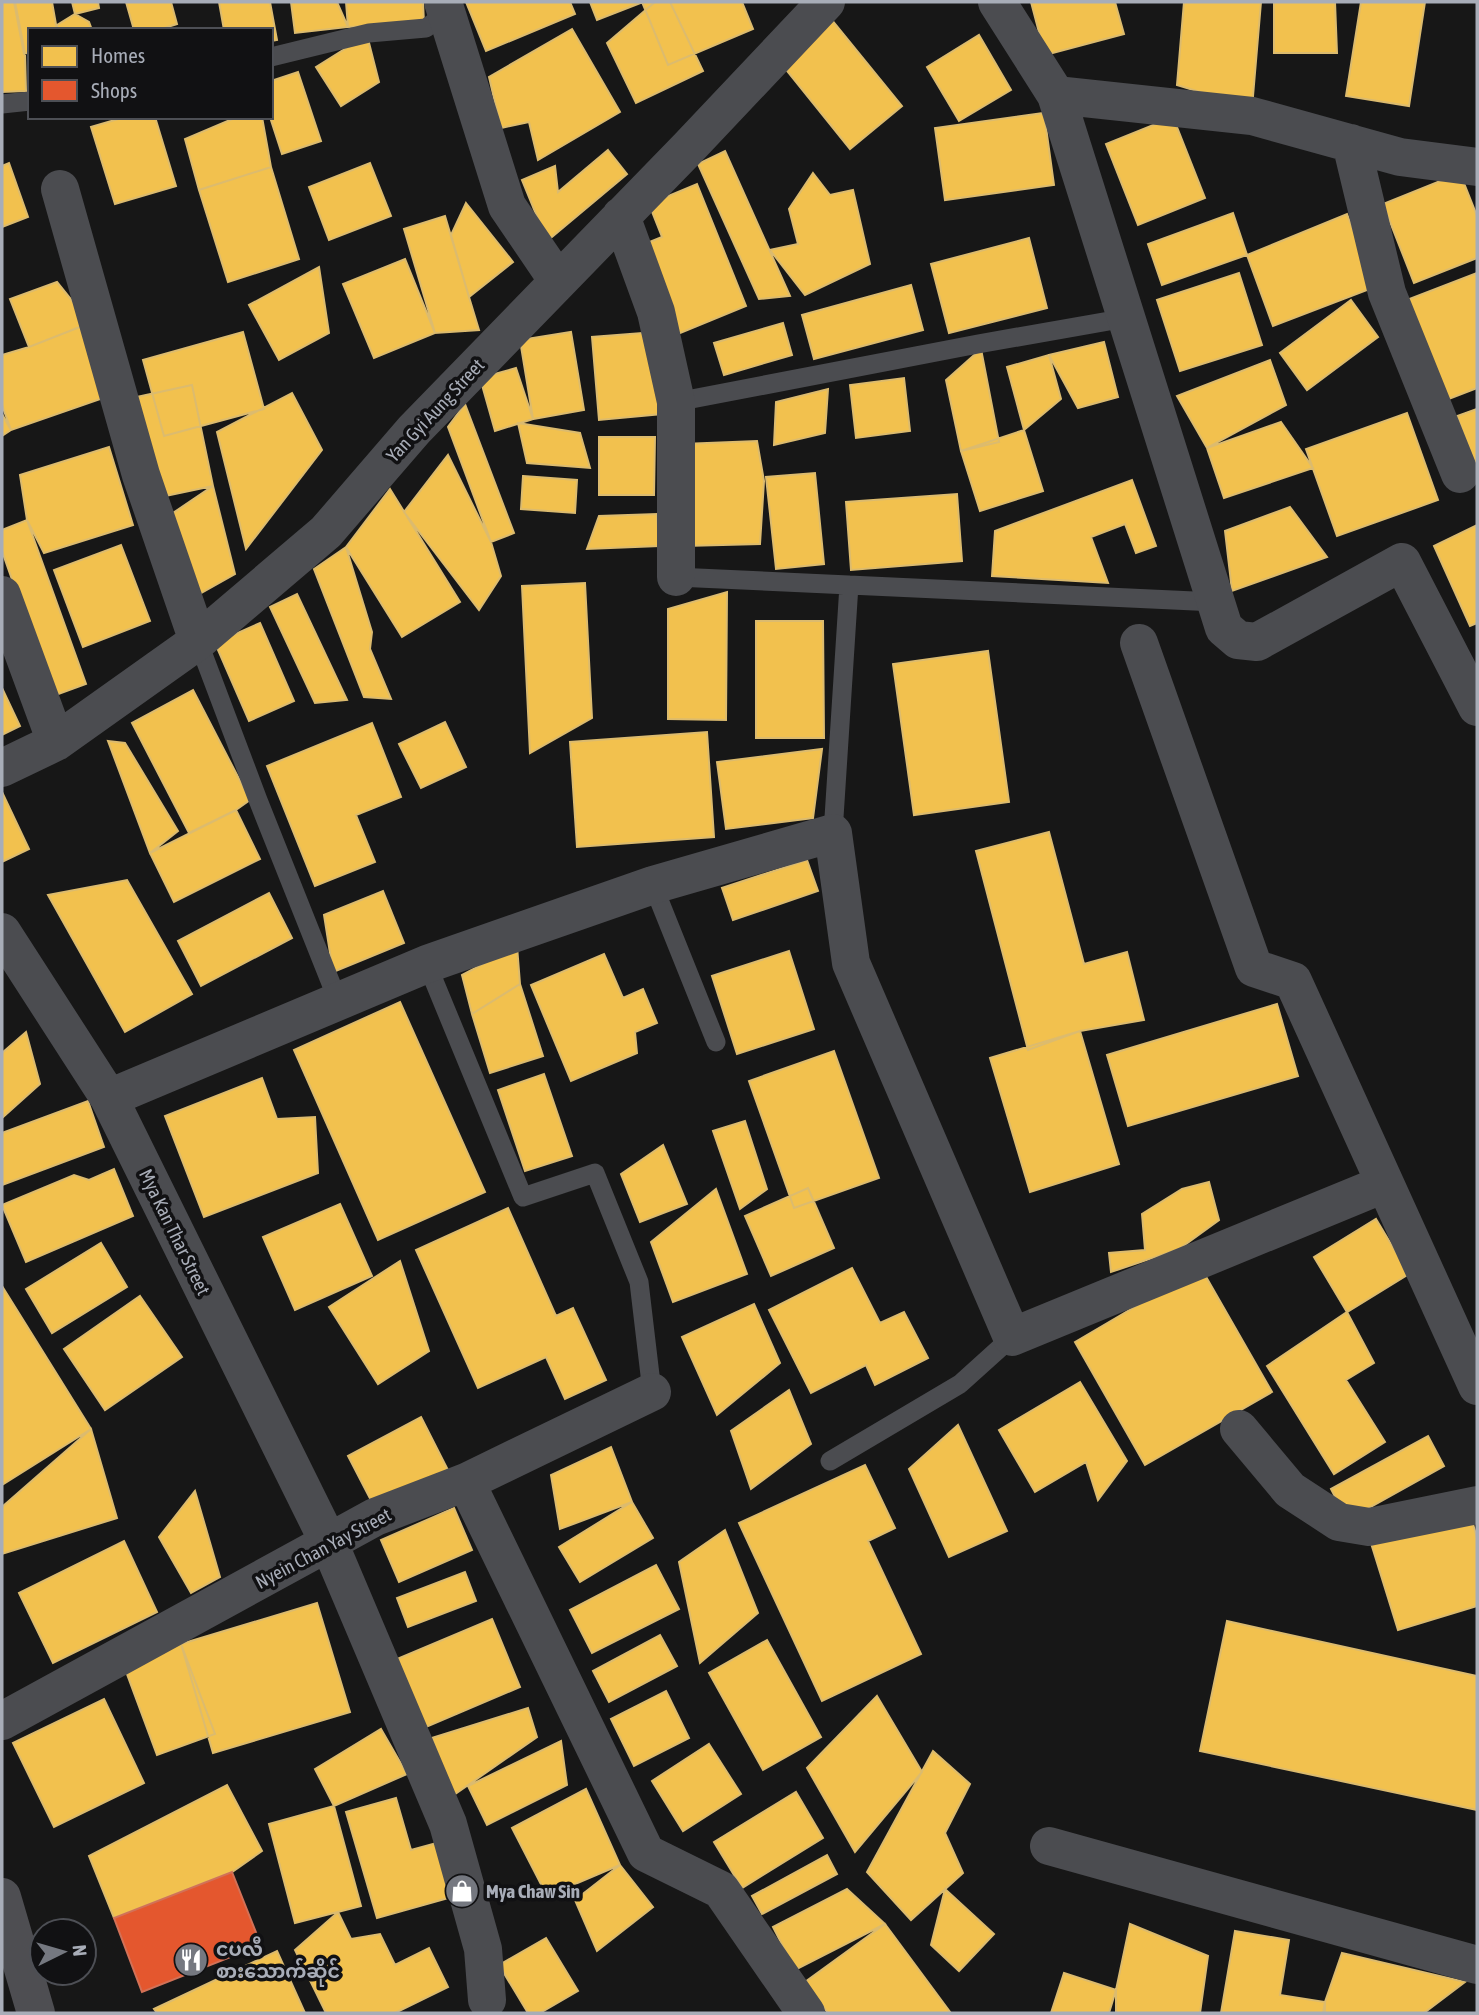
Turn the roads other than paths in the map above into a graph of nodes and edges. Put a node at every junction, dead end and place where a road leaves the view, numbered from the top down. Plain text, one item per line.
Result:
1 (997, 2) edge
2 (816, 6) edge
3 (445, 7) edge
4 (273, 57) edge
5 (1056, 95) junction
6 (28, 101) edge
7 (2, 104) edge
8 (1351, 143) junction
9 (1477, 167) edge
10 (60, 189) dead end
11 (621, 216) junction
12 (558, 281) junction
13 (1126, 318) junction
14 (676, 402) junction
15 (1460, 474) dead end
16 (676, 577) joint
17 (849, 585) junction
18 (2, 596) edge
19 (1216, 602) junction
20 (198, 641) junction
21 (1139, 643) dead end
22 (1477, 708) edge
23 (56, 742) junction
24 (2, 768) edge
25 (833, 833) junction
26 (653, 885) junction
27 (2, 932) edge
28 (427, 964) junction
29 (338, 1001) junction
30 (716, 1042) dead end
31 (109, 1098) junction
32 (1384, 1184) junction
33 (1012, 1337) junction
34 (1477, 1386) edge
35 (652, 1392) joint
36 (1239, 1429) dead end
37 (830, 1461) dead end
38 (466, 1482) junction
39 (1477, 1505) edge
40 (329, 1544) junction
41 (2, 1721) edge
42 (1049, 1846) dead end
43 (2, 1897) edge
44 (1477, 1965) edge
45 (487, 2000) dead end
46 (36, 2013) edge
47 (806, 2013) edge

1 - 5 street
2 - 11 street, Yan Gyi Aung Street
3 - 4 lane
3 - 12 street
5 - 8 street
5 - 13 street
6 - 7 lane
8 - 9 street
8 - 15 street
10 - 20 street
11 - 12 street, Yan Gyi Aung Street
11 - 14 street
12 - 20 street, Yan Gyi Aung Street
13 - 14 lane
13 - 19 street
14 - 16 street
16 - 17 lane
17 - 19 lane
17 - 25 lane
18 - 23 street
19 - 22 street
20 - 23 street, Yan Gyi Aung Street
20 - 29 lane
21 - 32 street
23 - 24 street, Yan Gyi Aung Street
25 - 26 street
25 - 33 street
26 - 28 street
26 - 30 lane
27 - 31 street, Mya Kan Thar Street
28 - 29 street
28 - 35 lane
29 - 31 street
31 - 40 street, Mya Kan Thar Street
32 - 33 street
32 - 34 street
33 - 37 lane
35 - 38 street, Nyein Chan Yay Street
36 - 39 street
38 - 40 street, Nyein Chan Yay Street
38 - 47 street
40 - 41 street, Nyein Chan Yay Street
40 - 45 street, Mya Kan Thar Street
42 - 44 street
43 - 46 highway

